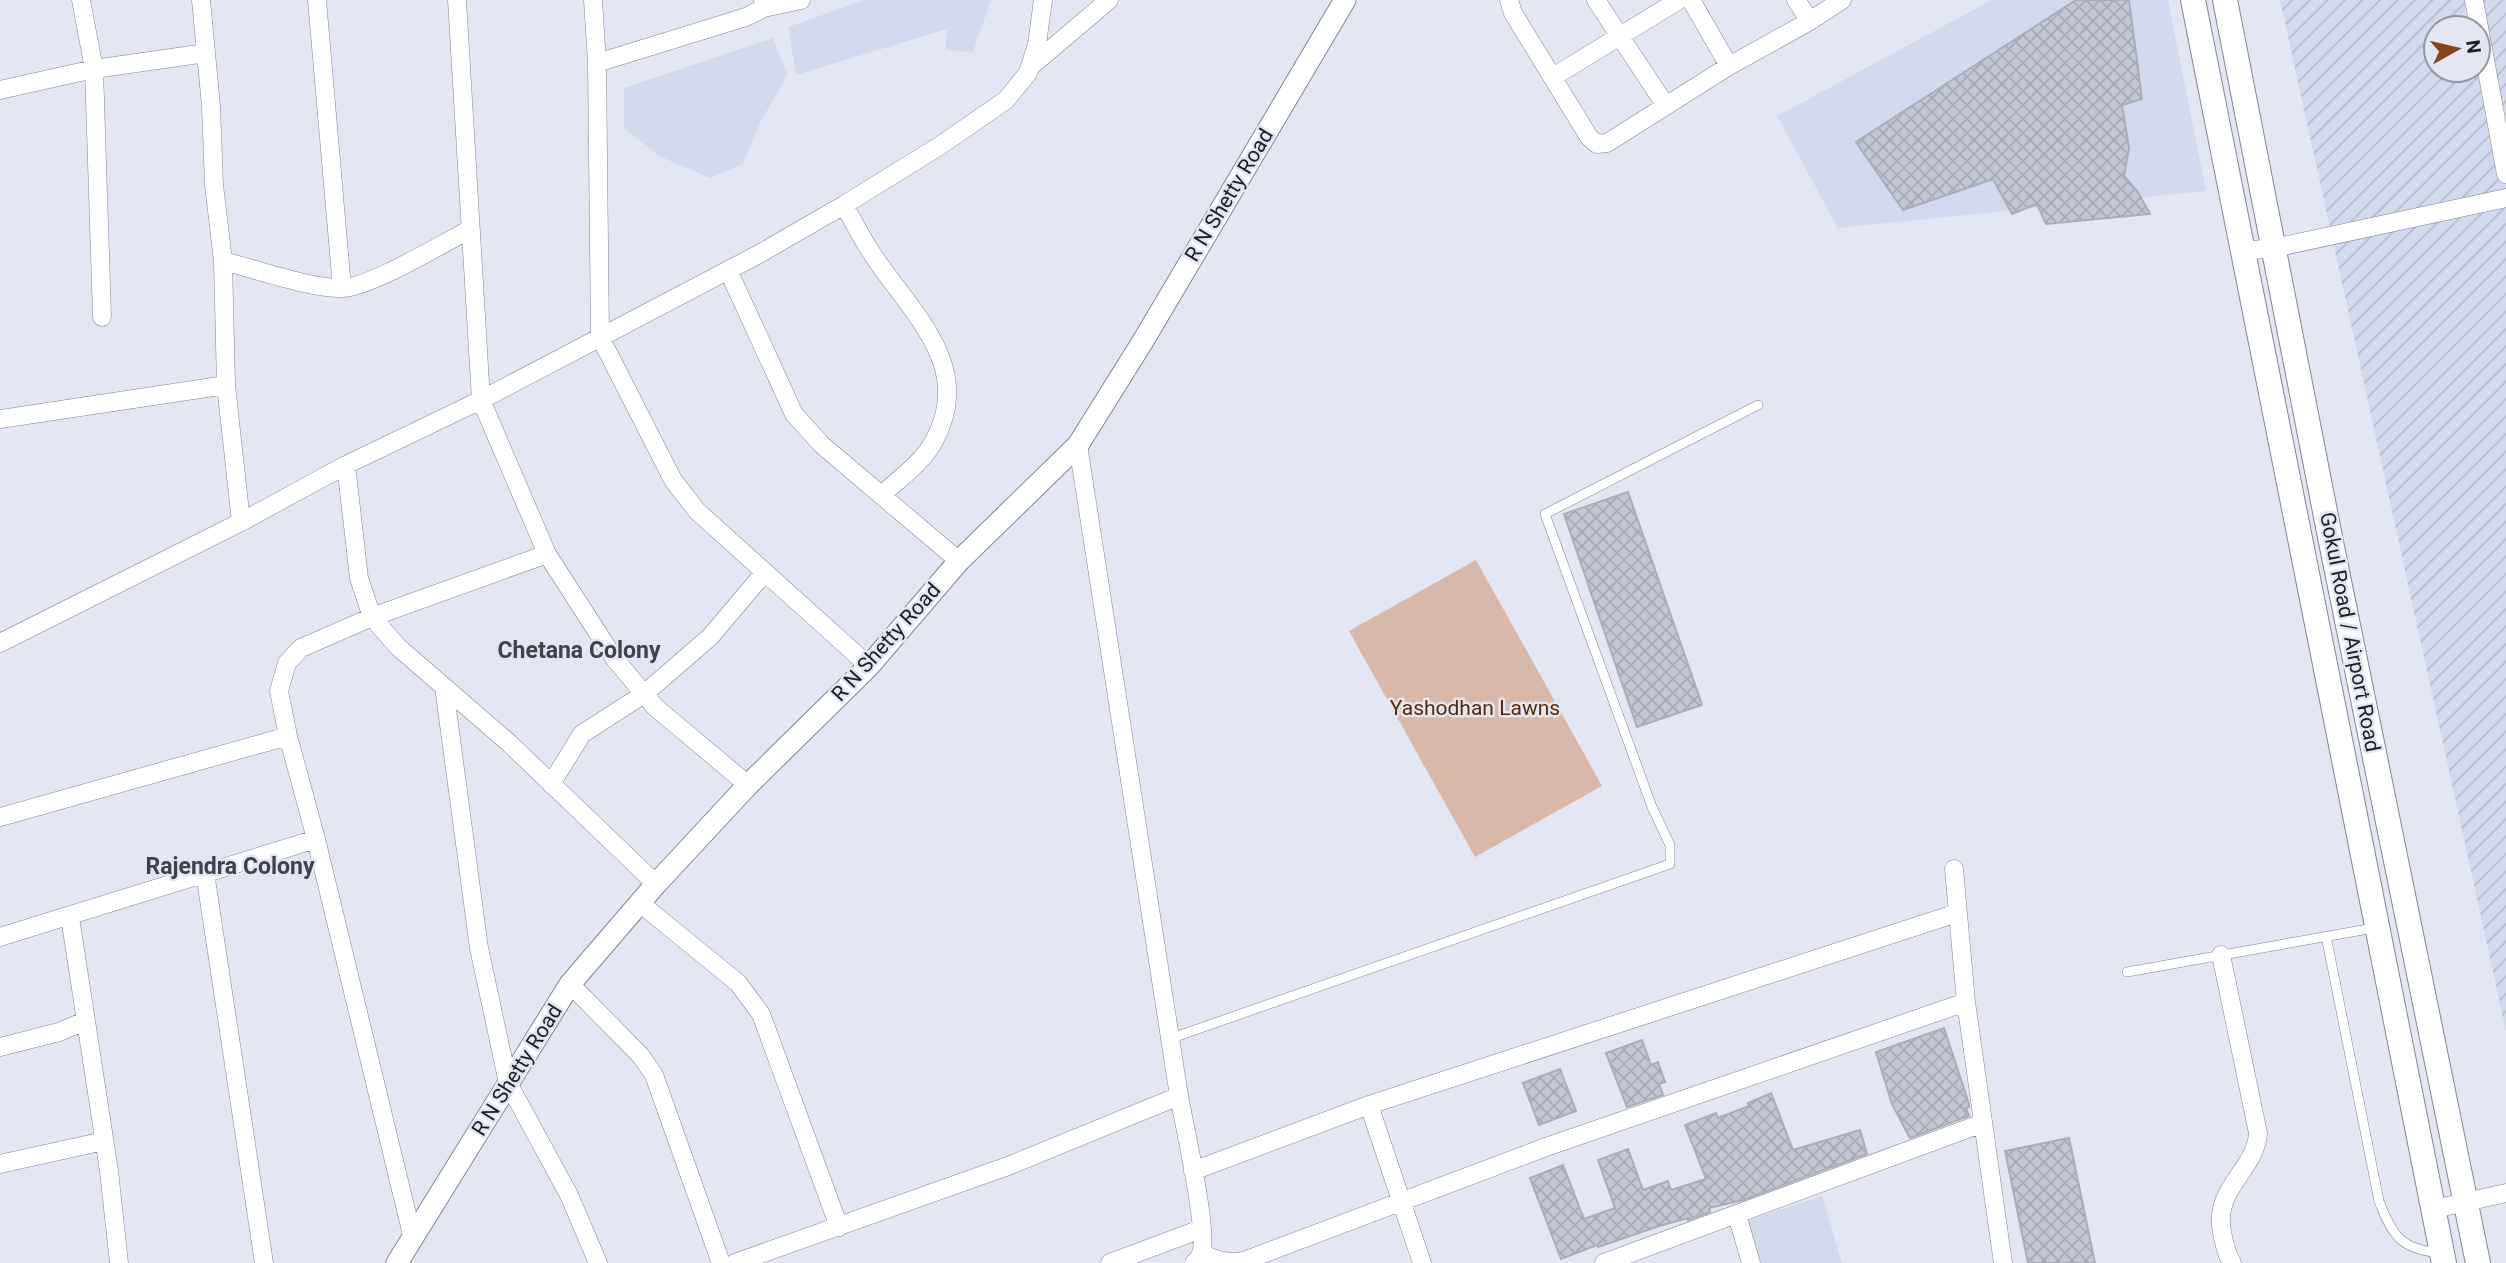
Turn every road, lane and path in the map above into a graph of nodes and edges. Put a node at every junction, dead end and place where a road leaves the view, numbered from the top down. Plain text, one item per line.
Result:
1 (81, 0) edge
2 (201, 0) edge
3 (317, 0) edge
4 (457, 0) edge
5 (593, 0) edge
6 (801, 0) edge
7 (1043, 0) edge
8 (1109, 0) edge
9 (1345, 0) edge
10 (1509, 0) edge
11 (1596, 0) edge
12 (1679, 0) edge
13 (1691, 0) edge
14 (1796, 0) edge
15 (1842, 0) edge
16 (2193, 0) edge
17 (2225, 0) edge
18 (2474, 0) edge
19 (764, 4) edge
20 (1810, 21) junction
21 (1620, 37) junction
22 (206, 53) junction
23 (597, 63) junction
24 (1729, 66) junction
25 (1030, 67) junction
26 (94, 69) junction
27 (1553, 77) junction
28 (0, 90) edge
29 (1665, 106) junction
30 (2506, 174) edge
31 (2506, 198) edge
32 (844, 205) junction
33 (469, 230) junction
34 (2274, 248) junction
35 (2242, 251) junction
36 (223, 261) junction
37 (728, 270) junction
38 (342, 288) junction
39 (102, 317) dead end
40 (600, 337) junction
41 (226, 385) junction
42 (481, 400) junction
43 (1758, 405) dead end
44 (0, 419) edge
45 (1078, 445) junction
46 (346, 466) junction
47 (883, 494) junction
48 (241, 522) junction
49 (547, 554) junction
50 (959, 561) junction
51 (765, 572) junction
52 (372, 617) junction
53 (0, 643) edge
54 (869, 666) junction
55 (444, 687) junction
56 (644, 694) junction
57 (288, 736) junction
58 (551, 784) junction
59 (748, 785) junction
60 (0, 817) edge
61 (316, 839) junction
62 (1954, 869) dead end
63 (205, 873) junction
64 (656, 884) junction
65 (641, 904) junction
66 (1957, 913) junction
67 (70, 917) junction
68 (2376, 928) junction
69 (2326, 936) junction
70 (0, 937) edge
71 (2221, 955) junction
72 (2127, 972) dead end
73 (570, 984) junction
74 (1966, 1002) junction
75 (85, 1021) junction
76 (1172, 1038) junction
77 (0, 1047) edge
78 (508, 1083) junction
79 (1179, 1096) junction
80 (1369, 1105) junction
81 (1983, 1123) junction
82 (104, 1141) junction
83 (0, 1164) edge
84 (1193, 1171) junction
85 (2506, 1193) edge
86 (2465, 1202) junction
87 (1401, 1203) junction
88 (2434, 1209) junction
89 (1737, 1215) junction
90 (839, 1227) junction
91 (1201, 1229) junction
92 (413, 1239) junction
93 (1198, 1258) edge
94 (2443, 1258) edge
95 (1614, 1261) edge
96 (119, 1263) edge
97 (264, 1263) edge
98 (397, 1263) edge
99 (598, 1263) edge
100 (721, 1263) edge
101 (735, 1263) edge
102 (1110, 1263) edge
103 (1422, 1263) edge
104 (1751, 1263) edge
105 (2003, 1263) edge
106 (2232, 1263) edge
107 (2478, 1263) edge

1 - 26 street
2 - 22 street
3 - 38 street
4 - 33 street
5 - 23 street
6 - 19 street
7 - 25 street
8 - 25 street
9 - 45 street, R N Shetty Road
10 - 27 street
11 - 21 street
12 - 21 street
13 - 24 street
14 - 20 street
15 - 20 street
16 - 35 main road, Gokul Road / Airport Road
17 - 34 main road, Gokul Road / Airport Road
18 - 30 street
19 - 23 street
20 - 24 street
21 - 27 street
21 - 29 street
22 - 26 street
22 - 36 street
23 - 40 street
24 - 29 street
25 - 32 street
26 - 28 street
26 - 39 street
27 - 29 street
31 - 34 street
32 - 37 street
32 - 47 street
33 - 38 street
33 - 42 street
34 - 35 street
34 - 86 main road, Gokul Road / Airport Road
35 - 68 main road, Gokul Road / Airport Road
36 - 38 street
36 - 41 street
37 - 40 street
37 - 47 street
40 - 42 street
40 - 51 street
41 - 44 street
41 - 48 street
42 - 46 street
42 - 49 street
43 - 76 lane
45 - 50 street, R N Shetty Road
45 - 76 street
46 - 48 street
46 - 52 street
47 - 50 street
48 - 53 street
49 - 52 street
49 - 56 street
50 - 54 street, R N Shetty Road
51 - 54 street
51 - 56 street
52 - 55 street
52 - 57 street
54 - 59 street, R N Shetty Road
55 - 58 street
55 - 78 street
56 - 58 street
56 - 59 street
57 - 60 street
57 - 61 street
58 - 64 street
59 - 64 street, R N Shetty Road
61 - 63 street
61 - 92 street
62 - 66 street
63 - 67 street
63 - 97 street
64 - 65 street, R N Shetty Road
65 - 73 street, R N Shetty Road
65 - 90 street
66 - 74 street
66 - 80 street
67 - 70 street
67 - 75 street
68 - 69 lane
68 - 88 main road, Gokul Road / Airport Road
69 - 71 lane
69 - 94 lane
71 - 72 lane
71 - 106 street
73 - 78 street, R N Shetty Road
73 - 100 street
74 - 81 street
74 - 87 street
75 - 77 street
75 - 82 street
76 - 79 street
78 - 92 street, R N Shetty Road
78 - 99 street
79 - 84 street
79 - 90 street
80 - 84 street
80 - 87 street
81 - 89 street
81 - 105 street
82 - 83 street
82 - 96 street
84 - 91 street
85 - 86 street
86 - 88 street
86 - 107 main road, Gokul Road / Airport Road
87 - 93 street
87 - 103 street
88 - 94 main road, Gokul Road / Airport Road
89 - 95 street
89 - 104 street
90 - 101 street
91 - 93 street
91 - 102 street
92 - 98 street, R N Shetty Road

